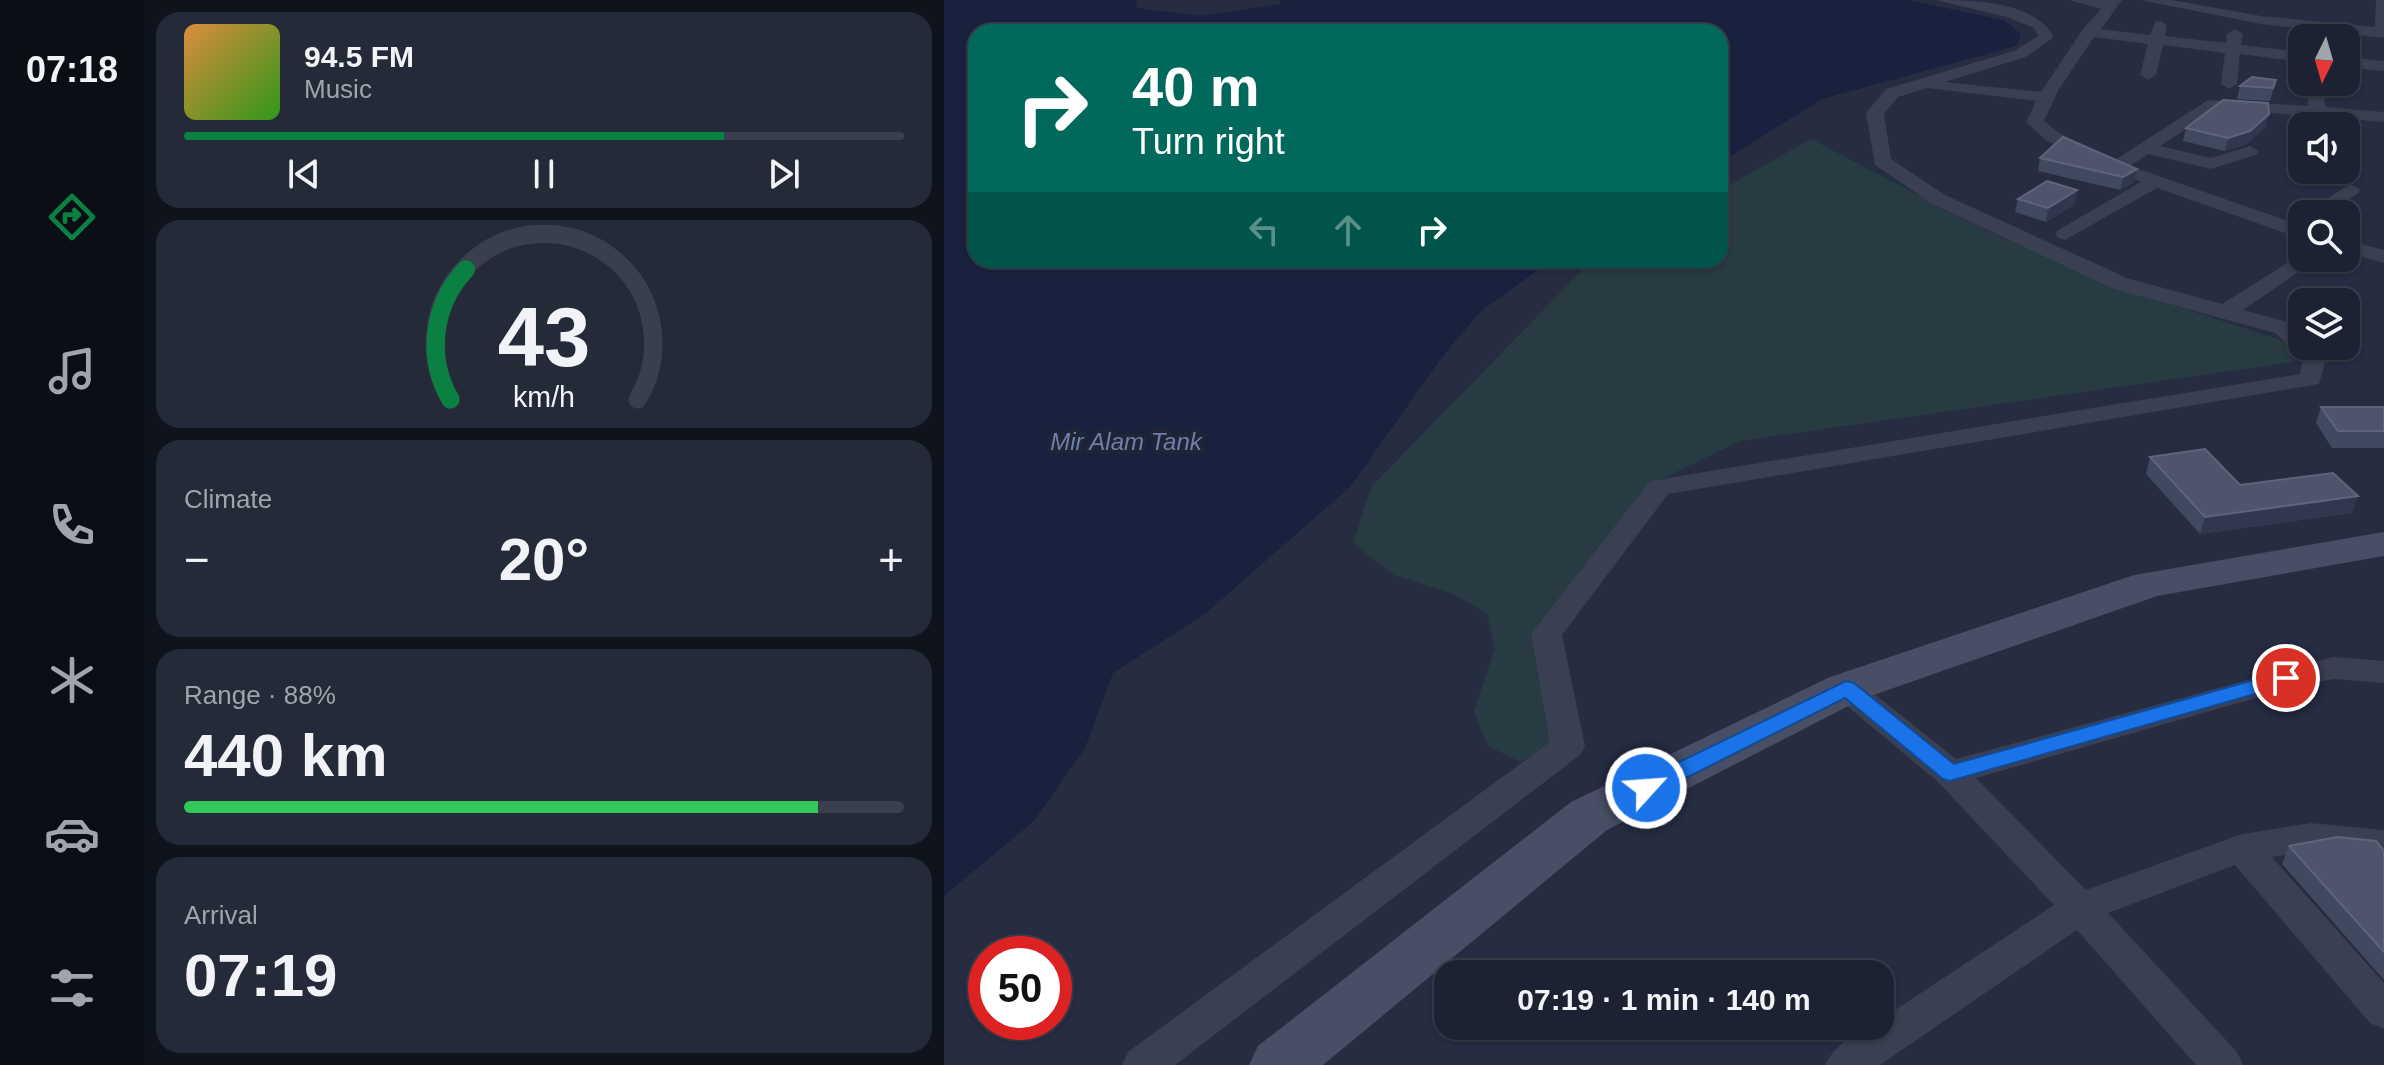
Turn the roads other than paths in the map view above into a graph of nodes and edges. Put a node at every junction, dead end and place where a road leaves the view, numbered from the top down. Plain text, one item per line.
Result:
1 (1943, 0) edge
2 (2076, 0) edge
3 (2147, 0) edge
4 (2271, 0) edge
5 (2383, 0) edge
6 (2113, 3) edge
7 (2261, 20) junction
8 (2161, 23) dead end
9 (2288, 26) edge
10 (2088, 32) junction
11 (2360, 33) edge
12 (2383, 33) edge
13 (2156, 40) junction
14 (2234, 41) junction
15 (2288, 54) edge
16 (2360, 63) edge
17 (2384, 66) edge
18 (2148, 75) dead end
19 (1922, 84) junction
20 (2229, 84) dead end
21 (2045, 97) junction
22 (2288, 113) edge
23 (2360, 116) edge
24 (2384, 117) edge
25 (2147, 148) junction
26 (2250, 151) dead end
27 (2116, 167) junction
28 (2156, 181) junction
29 (2350, 190) dead end
30 (2335, 200) edge
31 (2288, 225) edge
32 (2065, 234) dead end
33 (2360, 250) edge
34 (2384, 257) edge
35 (2288, 272) edge
36 (2225, 312) junction
37 (2288, 332) edge
38 (2314, 360) edge
39 (2384, 544) edge
40 (2384, 672) edge
41 (1846, 688) junction
42 (1950, 773) junction
43 (2384, 844) edge
44 (2242, 848) junction
45 (2080, 908) junction
46 (2384, 1011) edge
47 (1143, 1065) edge
48 (1279, 1065) edge
49 (1846, 1065) edge
50 (2222, 1065) edge

1 - 19 street
2 - 6 street
3 - 7 street
4 - 7 street
5 - 12 street
6 - 10 street
7 - 9 street
8 - 13 street
10 - 13 street
10 - 21 street
11 - 12 street
13 - 14 street
13 - 18 street
14 - 15 street
14 - 20 street
16 - 17 street
19 - 21 street
19 - 36 street
21 - 27 street
22 - 25 street
23 - 24 street
25 - 26 street
25 - 27 street
27 - 28 street
28 - 31 street
28 - 32 street
29 - 30 street
33 - 34 street
35 - 36 street
36 - 37 street
38 - 47 street
39 - 41 main road
40 - 42 street
41 - 42 street
41 - 48 main road
42 - 45 street
43 - 44 street
44 - 45 street
44 - 46 street
45 - 49 street
45 - 50 street

